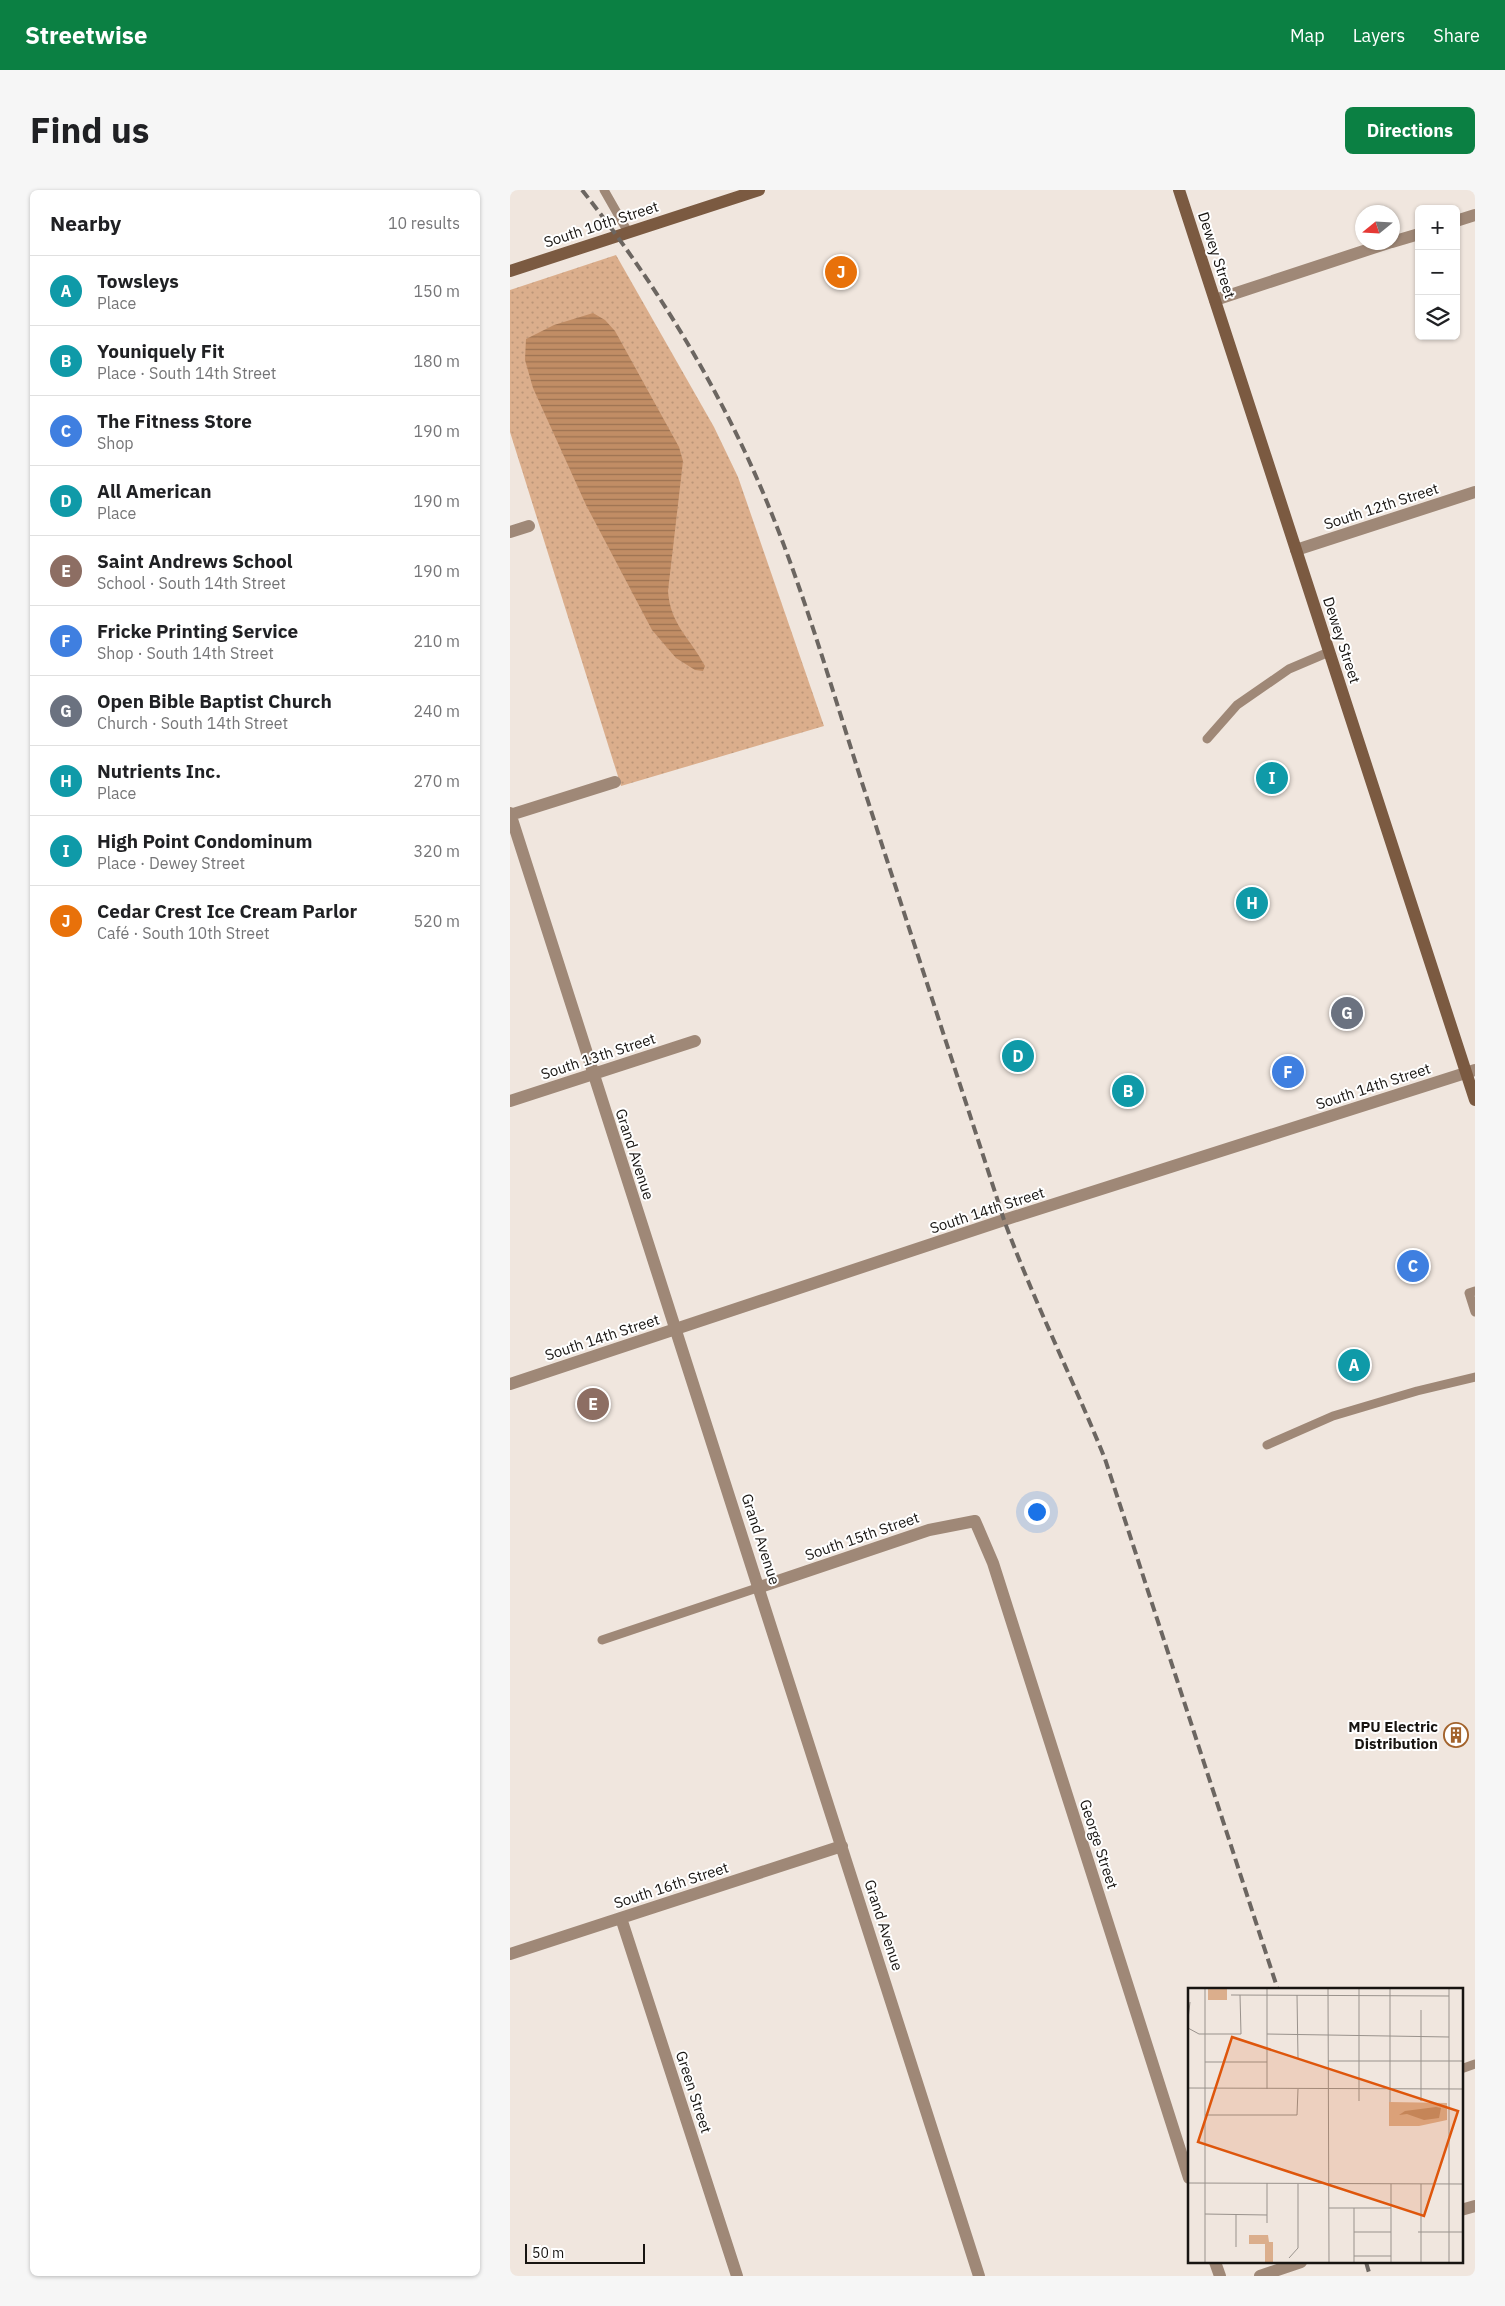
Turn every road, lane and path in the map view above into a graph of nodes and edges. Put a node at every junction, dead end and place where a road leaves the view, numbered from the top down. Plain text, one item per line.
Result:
1 (604, 190) edge
2 (759, 190) edge
3 (1179, 190) edge
4 (1475, 215) edge
5 (1460, 220) edge
6 (628, 232) junction
7 (1415, 235) edge
8 (1400, 240) edge
9 (1368, 250) edge
10 (510, 271) edge
11 (1215, 300) junction
12 (1475, 492) edge
13 (529, 526) dead end
14 (510, 532) edge
15 (1296, 550) junction
16 (1329, 652) junction
17 (1207, 739) dead end
18 (615, 782) dead end
19 (510, 815) edge
20 (695, 1041) dead end
21 (1471, 1072) edge
22 (592, 1075) junction
23 (1475, 1100) edge
24 (510, 1101) edge
25 (1475, 1291) edge
26 (1475, 1312) edge
27 (675, 1330) junction
28 (1475, 1377) edge
29 (510, 1384) edge
30 (1267, 1445) dead end
31 (975, 1521) joint
32 (760, 1587) junction
33 (602, 1640) dead end
34 (842, 1846) junction
35 (621, 1918) junction
36 (510, 1954) edge
37 (1475, 2064) edge
38 (1462, 2069) edge
39 (1188, 2175) edge
40 (1475, 2206) edge
41 (1462, 2210) edge
42 (1295, 2264) edge
43 (737, 2276) edge
44 (979, 2276) edge
45 (1260, 2276) edge

1 - 6 lane
2 - 6 street, South 10th Street
3 - 11 street, Dewey Street
4 - 5 street
6 - 10 street, South 10th Street
7 - 8 street
9 - 11 street
11 - 15 street, Dewey Street
12 - 15 street, South 12th Street
13 - 14 street
15 - 16 street, Dewey Street
16 - 17 lane
16 - 21 street, Dewey Street
18 - 19 street
19 - 22 street, Grand Avenue
20 - 22 street, South 13th Street
21 - 23 street, Dewey Street
21 - 27 street, South 14th Street
22 - 24 street, South 13th Street
22 - 27 street, Grand Avenue
25 - 26 lane
27 - 29 street, South 14th Street
27 - 32 street, Grand Avenue
28 - 30 lane
31 - 32 street, South 15th Street
31 - 39 street, George Street
32 - 33 lane
32 - 34 street, Grand Avenue
34 - 35 street, South 16th Street
34 - 44 street, Grand Avenue
35 - 36 street, South 16th Street
35 - 43 street, Green Street
37 - 38 lane
40 - 41 street
42 - 45 street

